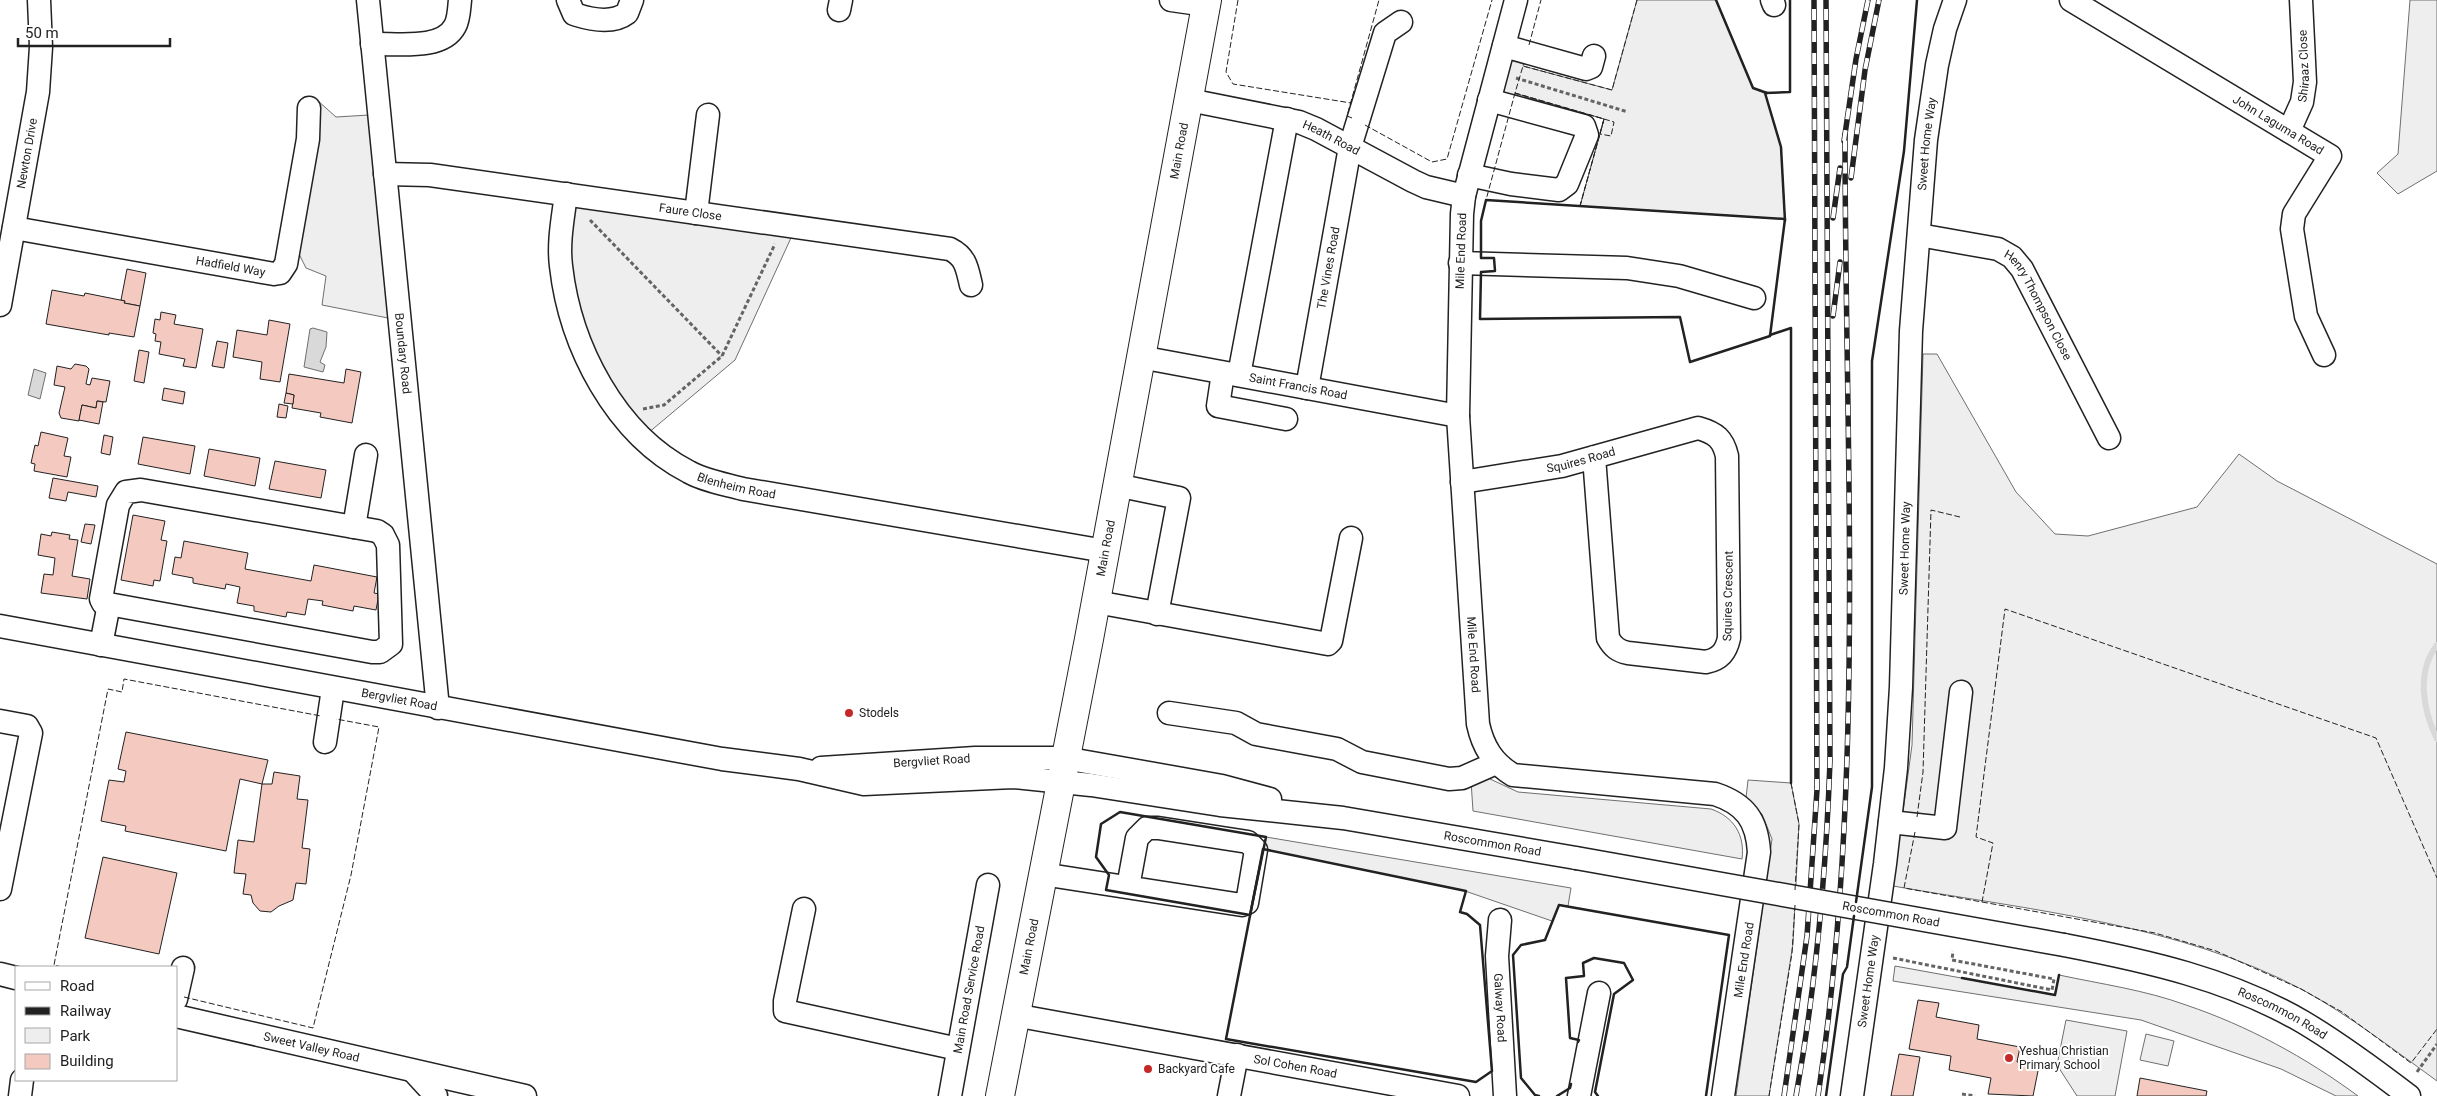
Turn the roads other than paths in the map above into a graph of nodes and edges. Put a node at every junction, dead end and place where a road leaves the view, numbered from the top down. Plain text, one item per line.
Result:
1 (38, 0) edge
2 (368, 0) edge
3 (460, 0) edge
4 (568, 0) edge
5 (632, 0) edge
6 (1172, 0) edge
7 (1516, 0) edge
8 (1954, 0) edge
9 (2071, 0) edge
10 (2301, 0) edge
11 (1206, 2) edge
12 (1401, 22) dead end
13 (372, 44) junction
14 (1504, 46) junction
15 (1594, 56) dead end
16 (1189, 100) junction
17 (1489, 100) junction
18 (309, 108) dead end
19 (708, 115) dead end
20 (1287, 119) junction
21 (2289, 131) junction
22 (1350, 147) junction
23 (385, 174) junction
24 (1466, 186) junction
25 (566, 194) junction
26 (696, 213) junction
27 (14, 228) junction
28 (1919, 235) junction
29 (1460, 263) junction
30 (971, 285) dead end
31 (1754, 298) dead end
32 (0, 305) edge
33 (2324, 355) dead end
34 (1140, 357) junction
35 (1231, 374) junction
36 (1307, 388) junction
37 (1458, 416) junction
38 (1286, 419) dead end
39 (1698, 428) joint
40 (2109, 438) dead end
41 (366, 455) dead end
42 (1594, 457) junction
43 (1462, 482) junction
44 (1116, 485) junction
45 (354, 527) junction
46 (1351, 538) dead end
47 (1105, 552) junction
48 (1096, 602) junction
49 (109, 604) junction
50 (1157, 614) junction
51 (0, 626) edge
52 (101, 645) junction
53 (333, 689) junction
54 (1961, 692) dead end
55 (438, 708) junction
56 (1169, 713) dead end
57 (0, 721) edge
58 (325, 742) dead end
59 (1496, 763) junction
60 (1062, 770) junction
61 (1890, 822) junction
62 (1042, 874) junction
63 (988, 885) dead end
64 (1128, 887) junction
65 (0, 889) edge
66 (804, 909) dead end
67 (1500, 920) dead end
68 (183, 968) dead end
69 (0, 974) edge
70 (15, 978) edge
71 (178, 990) edge
72 (1599, 993) dead end
73 (1014, 1015) junction
74 (178, 1016) edge
75 (958, 1048) junction
76 (1237, 1055) junction
77 (414, 1072) junction
78 (22, 1081) edge
79 (1375, 1088) edge
80 (20, 1096) edge
81 (436, 1096) edge
82 (525, 1096) edge
83 (950, 1096) edge
84 (1000, 1096) edge
85 (1229, 1096) edge
86 (1458, 1096) edge
87 (1505, 1096) edge
88 (1579, 1096) edge
89 (1723, 1096) edge
90 (1852, 1096) edge
91 (2409, 1096) edge

1 - 27 street, Newton Drive
2 - 13 street, Boundary Road
3 - 13 street
4 - 5 street
6 - 11 street
7 - 14 street, Mile End Road
8 - 28 street, Sweet Home Way
9 - 21 street, John Laguma Road
10 - 21 street, Shiraaz Close
11 - 16 main road, Main Road
12 - 22 street, The Vines Road
13 - 23 street, Boundary Road
14 - 15 street
14 - 17 street, Mile End Road
16 - 20 street, Heath Road
16 - 34 main road, Main Road
17 - 24 street, Mile End Road
17 - 24 street, Heath Road
18 - 27 street, Hadfield Way
19 - 26 street
20 - 22 street, Heath Road
20 - 35 street
21 - 33 street, John Laguma Road
22 - 24 street, Heath Road
22 - 36 street, The Vines Road
23 - 25 street, Faure Close
23 - 55 street, Boundary Road
24 - 29 street, Mile End Road
25 - 26 street, Faure Close
25 - 47 street, Blenheim Road
26 - 30 street, Faure Close
27 - 32 street, Newton Drive
28 - 40 street, Henry Thompson Close
28 - 61 street, Sweet Home Way
29 - 31 street
29 - 37 street, Mile End Road
34 - 35 street, Saint Francis Road
34 - 44 main road, Main Road
35 - 36 street, Saint Francis Road
35 - 38 street
36 - 37 street, Saint Francis Road
37 - 43 street, Mile End Road
39 - 42 street, Squires Road
39 - 42 street, Squires Crescent
41 - 45 street
42 - 43 street, Squires Road
43 - 59 street, Mile End Road
44 - 47 main road, Main Road
44 - 50 street
45 - 49 street
45 - 49 street
46 - 50 street
47 - 48 main road, Main Road
48 - 50 street
48 - 60 main road, Main Road
49 - 52 street
51 - 52 street, Bergvliet Road
52 - 53 street, Bergvliet Road
53 - 55 street, Bergvliet Road
53 - 58 street
54 - 61 street
55 - 60 street, Bergvliet Road
56 - 59 street
57 - 65 street
59 - 89 street, Mile End Road
60 - 62 main road, Main Road
60 - 91 street, Roscommon Road, bridge
61 - 90 street, Sweet Home Way
62 - 64 street
62 - 73 main road, Main Road
63 - 75 street, Main Road Service Road
64 - 64 street
66 - 75 street
67 - 87 street, Galway Road
68 - 71 street
69 - 70 street
72 - 88 street
73 - 76 street, Sol Cohen Road
73 - 84 main road, Main Road
74 - 77 street, Sweet Valley Road
75 - 83 street, Main Road Service Road
76 - 79 street, Sol Cohen Road
76 - 85 street
77 - 81 street
77 - 82 street, Sweet Valley Road
78 - 80 street
79 - 86 street, Sol Cohen Road

